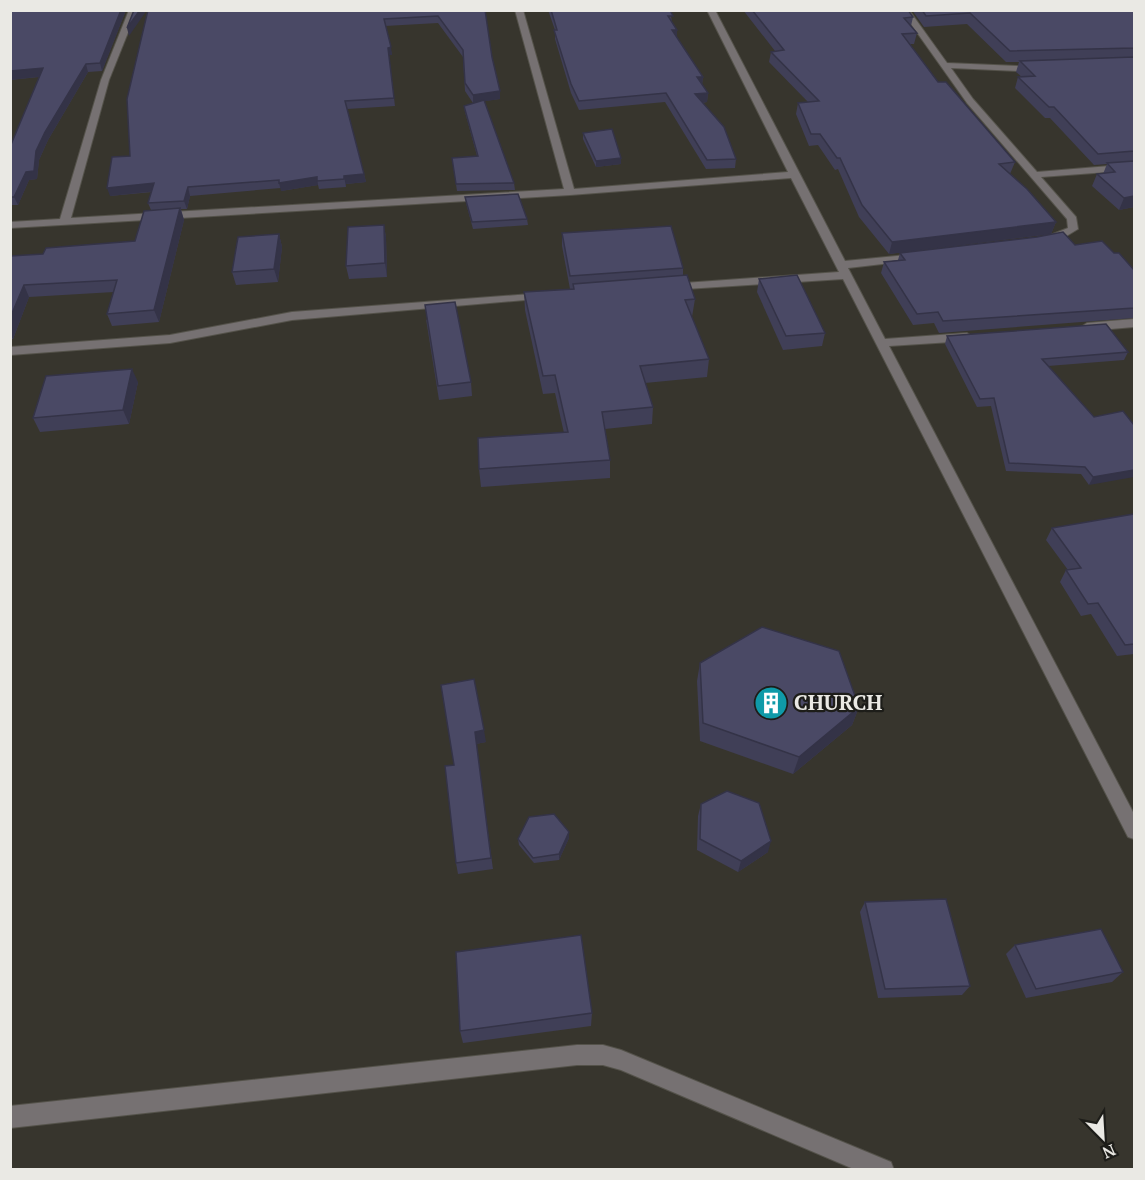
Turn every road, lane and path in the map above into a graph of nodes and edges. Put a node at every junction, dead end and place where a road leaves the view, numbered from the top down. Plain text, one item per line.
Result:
1 (133, 10) edge
2 (519, 10) edge
3 (711, 10) edge
4 (905, 10) edge
5 (944, 65) junction
6 (1047, 69) edge
7 (1134, 167) edge
8 (793, 175) junction
9 (1035, 175) junction
10 (570, 192) junction
11 (65, 221) junction
12 (10, 225) edge
13 (1033, 243) edge
14 (930, 255) edge
15 (845, 270) junction
16 (662, 287) edge
17 (556, 295) edge
18 (1134, 323) edge
19 (1079, 327) edge
20 (980, 336) edge
21 (881, 343) junction
22 (10, 351) edge
23 (1134, 831) edge
24 (10, 1117) edge
25 (883, 1170) edge

1 - 11 street
2 - 10 street
3 - 8 street
4 - 5 street
5 - 6 street
5 - 9 street
7 - 9 street
8 - 10 street
8 - 15 street
9 - 13 street
10 - 11 street
11 - 12 street
14 - 15 street
15 - 16 street
15 - 21 street
17 - 22 street
18 - 19 street
20 - 21 street
21 - 23 street
24 - 25 street

